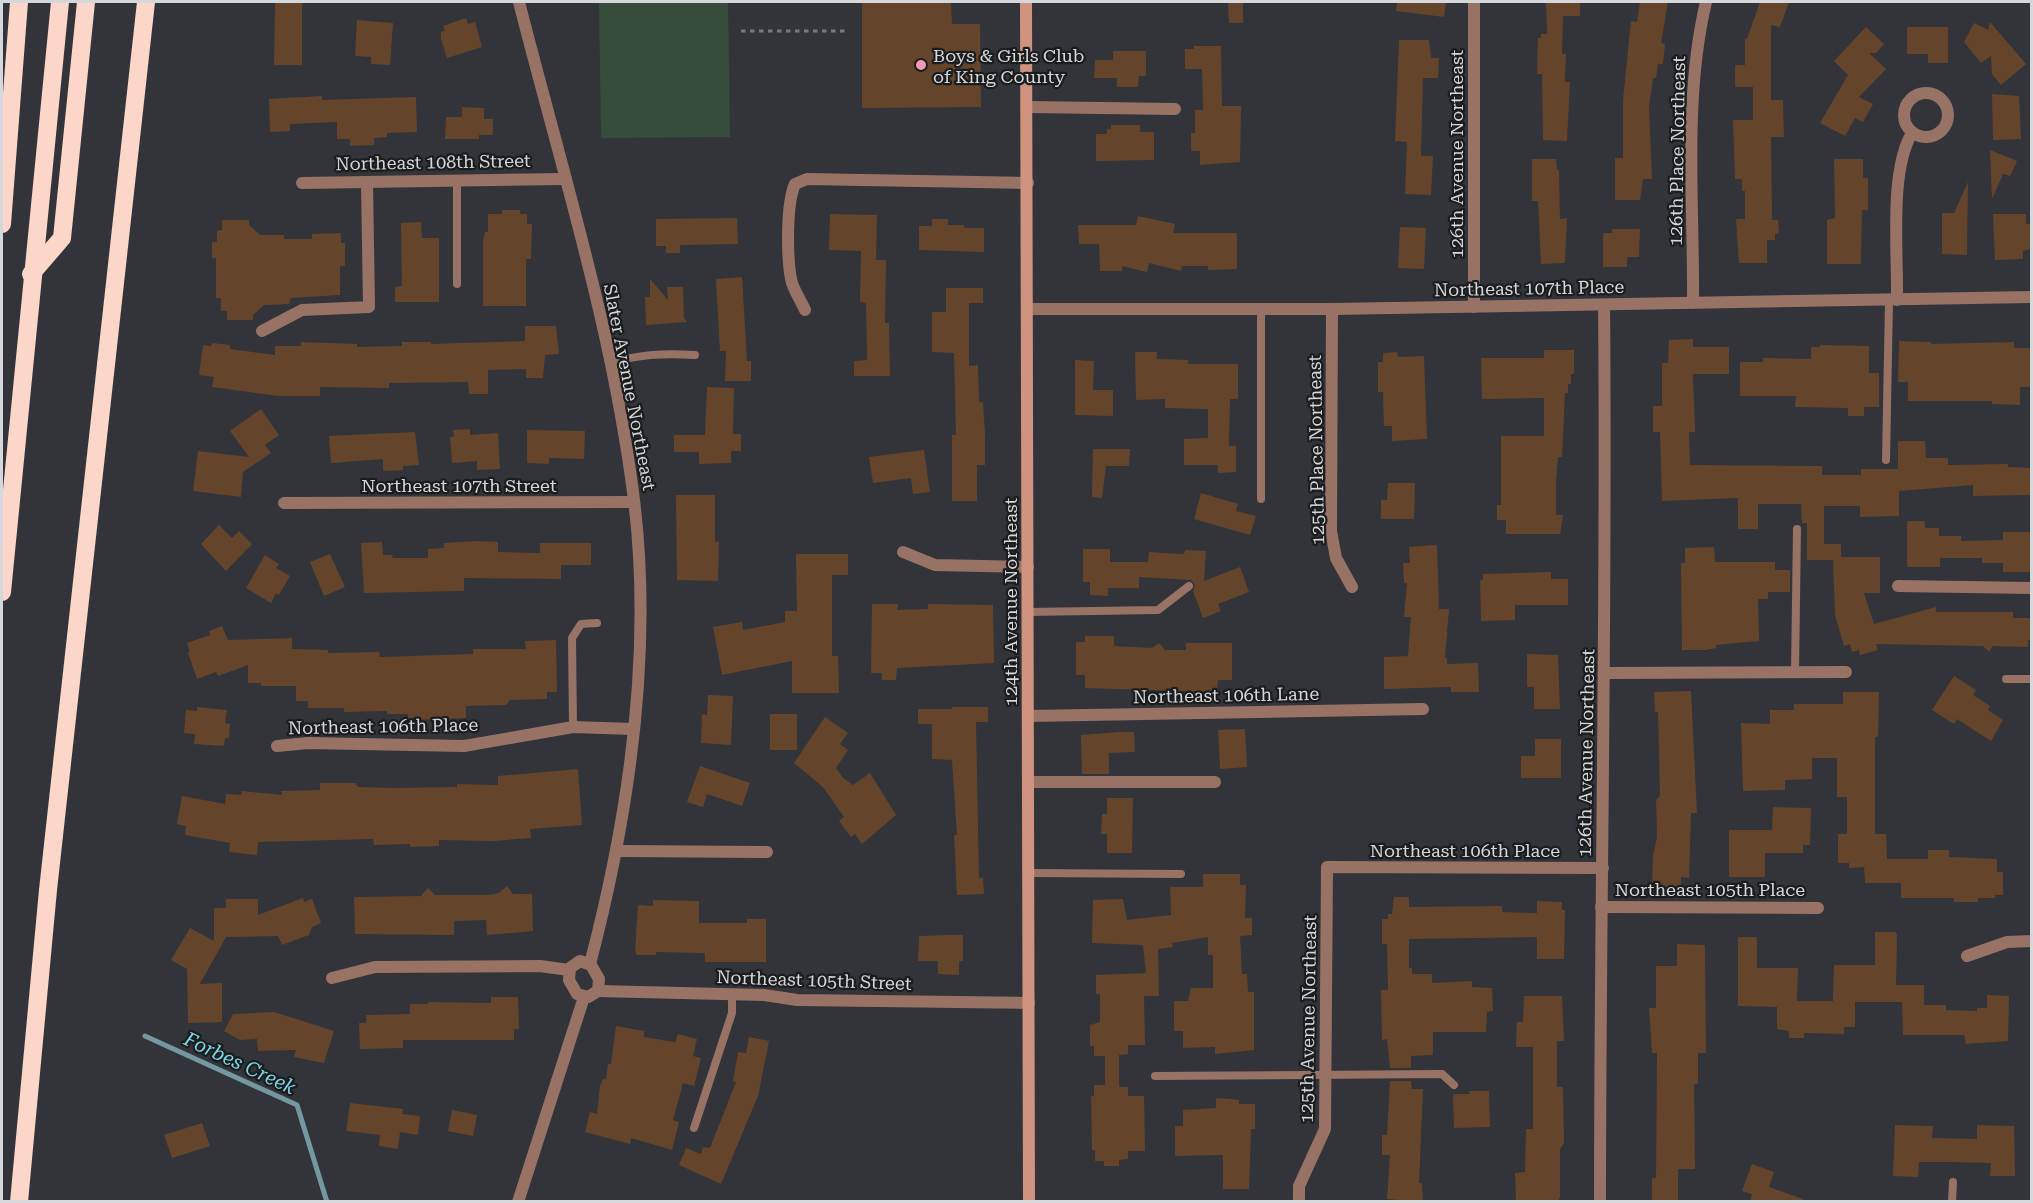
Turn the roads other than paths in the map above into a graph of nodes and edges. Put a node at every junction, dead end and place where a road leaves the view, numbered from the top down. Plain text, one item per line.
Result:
1 (19, 2) edge
2 (60, 2) edge
3 (86, 2) edge
4 (146, 2) edge
5 (519, 2) edge
6 (1026, 2) edge
7 (1473, 2) edge
8 (1706, 2) edge
9 (1028, 107) junction
10 (1175, 109) dead end
11 (1912, 133) dead end
12 (564, 178) junction
13 (457, 180) junction
14 (367, 182) junction
15 (302, 183) dead end
16 (1028, 183) junction
17 (2, 224) edge
18 (31, 274) junction
19 (457, 284) dead end
20 (2031, 297) edge
21 (1893, 301) junction
22 (1694, 303) junction
23 (1604, 305) junction
24 (1474, 307) junction
25 (1028, 309) junction
26 (1332, 309) junction
27 (805, 310) dead end
28 (1261, 310) junction
29 (262, 331) dead end
30 (695, 355) dead end
31 (611, 363) junction
32 (1886, 460) dead end
33 (1261, 499) dead end
34 (634, 502) junction
35 (284, 503) dead end
36 (1797, 529) dead end
37 (903, 552) dead end
38 (1028, 567) junction
39 (1189, 586) dead end
40 (1898, 586) dead end
41 (1352, 587) dead end
42 (2031, 588) edge
43 (2, 592) edge
44 (1028, 612) junction
45 (597, 623) dead end
46 (1795, 672) junction
47 (1846, 672) dead end
48 (1606, 673) junction
49 (2006, 679) dead end
50 (2031, 679) edge
51 (1423, 709) dead end
52 (1029, 716) junction
53 (573, 727) junction
54 (633, 729) junction
55 (277, 746) dead end
56 (1029, 782) junction
57 (1215, 782) dead end
58 (618, 850) junction
59 (767, 852) dead end
60 (1327, 867) joint
61 (1603, 868) junction
62 (1029, 873) junction
63 (1181, 874) dead end
64 (1602, 907) junction
65 (1818, 908) dead end
66 (2031, 941) edge
67 (1967, 957) dead end
68 (590, 964) junction
69 (569, 970) junction
70 (332, 978) dead end
71 (598, 991) junction
72 (732, 995) junction
73 (584, 997) junction
74 (1029, 1003) junction
75 (1326, 1074) junction
76 (1155, 1076) dead end
77 (1455, 1085) dead end
78 (694, 1128) dead end
79 (1953, 1182) dead end
80 (19, 1202) edge
81 (518, 1202) edge
82 (1029, 1202) edge
83 (1299, 1202) edge
84 (1600, 1202) edge
85 (1952, 1202) edge

1 - 17 highway
2 - 18 highway
3 - 18 highway
4 - 80 highway
5 - 12 street, Slater Avenue Northeast
6 - 9 main road, 124th Avenue Northeast
7 - 24 street, 126th Avenue Northeast
8 - 22 street, 126th Place Northeast
9 - 10 street
9 - 16 main road, 124th Avenue Northeast
11 - 21 street
12 - 13 street, Northeast 108th Street
12 - 31 street, Slater Avenue Northeast
13 - 14 street, Northeast 108th Street
13 - 19 lane
14 - 15 street, Northeast 108th Street
14 - 29 street
16 - 25 main road, 124th Avenue Northeast
16 - 27 street
18 - 43 highway
20 - 21 street, Northeast 107th Place
21 - 22 street, Northeast 107th Place
21 - 32 lane
22 - 23 street, Northeast 107th Place
23 - 24 street, Northeast 107th Place
23 - 48 street, 126th Avenue Northeast
24 - 26 street, Northeast 107th Place
25 - 28 street, Northeast 107th Place
25 - 38 main road, 124th Avenue Northeast
26 - 28 street, Northeast 107th Place
26 - 41 street, 125th Place Northeast
28 - 33 lane
30 - 31 lane
31 - 34 street, Slater Avenue Northeast
34 - 35 street, Northeast 107th Street
34 - 54 street, Slater Avenue Northeast
36 - 46 lane
37 - 38 street
38 - 44 main road, 124th Avenue Northeast
39 - 44 lane
40 - 42 street
44 - 52 main road, 124th Avenue Northeast
45 - 53 lane
46 - 47 street
46 - 48 street
48 - 61 street, 126th Avenue Northeast
49 - 50 lane
51 - 52 street, Northeast 106th Lane
52 - 56 main road, 124th Avenue Northeast
53 - 54 street, Northeast 106th Place
53 - 55 street, Northeast 106th Place
54 - 58 street, Slater Avenue Northeast
56 - 57 street
56 - 62 main road, 124th Avenue Northeast
58 - 59 street
58 - 68 street, Slater Avenue Northeast
60 - 61 street, Northeast 106th Place
60 - 75 street, 125th Avenue Northeast
61 - 64 street, 126th Avenue Northeast
62 - 63 lane
62 - 74 main road, 124th Avenue Northeast
64 - 65 street, Northeast 105th Place
64 - 84 street, 126th Avenue Northeast
66 - 67 street
68 - 69 street
68 - 71 street
69 - 70 street
69 - 73 street
71 - 72 street, Northeast 105th Street
71 - 73 street
72 - 74 street, Northeast 105th Street
72 - 78 lane
73 - 81 street
74 - 82 main road, 124th Avenue Northeast
75 - 76 lane
75 - 77 lane
75 - 83 street, 125th Avenue Northeast
79 - 85 lane

